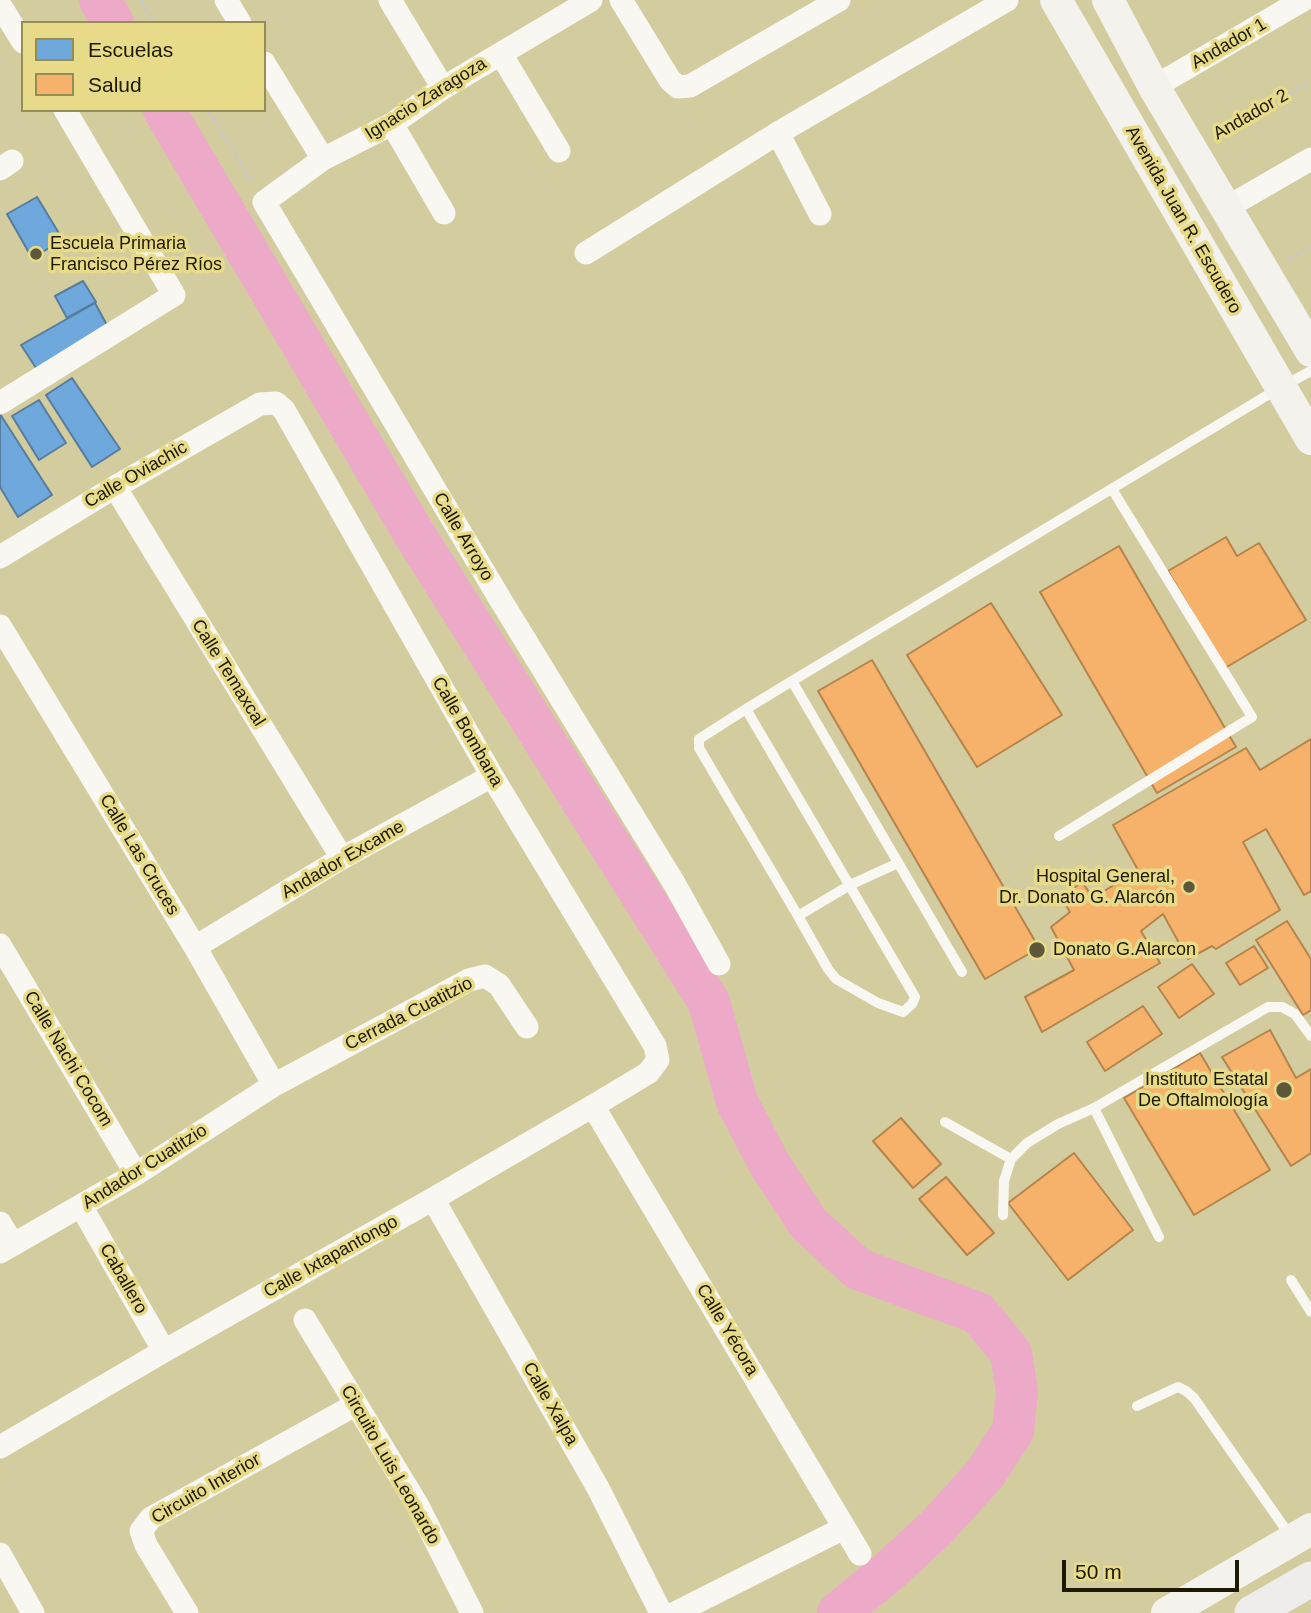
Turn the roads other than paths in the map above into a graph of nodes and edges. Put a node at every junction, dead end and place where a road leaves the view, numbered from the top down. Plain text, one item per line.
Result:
1 (226, 0) edge
2 (390, 0) edge
3 (591, 0) edge
4 (621, 0) edge
5 (839, 0) edge
6 (1007, 0) edge
7 (1303, 0) edge
8 (1109, 1) edge
9 (0, 5) edge
10 (559, 8) edge
11 (1063, 13) edge
12 (239, 21) edge
13 (21, 39) edge
14 (500, 54) junction
15 (266, 65) edge
16 (1154, 87) junction
17 (443, 88) junction
18 (66, 112) edge
19 (391, 124) junction
20 (778, 133) junction
21 (1192, 150) junction
22 (559, 151) dead end
23 (323, 159) junction
24 (1311, 159) edge
25 (1155, 171) junction
26 (264, 202) joint
27 (1226, 208) junction
28 (444, 213) dead end
29 (820, 214) dead end
30 (586, 253) dead end
31 (1307, 337) edge
32 (1311, 371) edge
33 (1281, 387) junction
34 (0, 403) edge
35 (276, 403) joint
36 (1311, 439) edge
37 (115, 487) junction
38 (1112, 489) junction
39 (0, 557) edge
40 (0, 626) edge
41 (792, 681) junction
42 (746, 709) junction
43 (492, 776) junction
44 (1059, 836) dead end
45 (342, 858) junction
46 (898, 863) junction
47 (850, 885) junction
48 (799, 916) junction
49 (0, 945) edge
50 (195, 947) junction
51 (719, 964) dead end
52 (962, 972) dead end
53 (527, 1027) dead end
54 (1311, 1037) edge
55 (658, 1060) joint
56 (274, 1086) junction
57 (593, 1107) junction
58 (1094, 1108) junction
59 (945, 1122) dead end
60 (1011, 1159) junction
61 (136, 1174) junction
62 (433, 1199) junction
63 (81, 1206) junction
64 (1003, 1215) dead end
65 (0, 1223) edge
66 (1159, 1237) dead end
67 (7, 1248) edge
68 (1291, 1280) dead end
69 (1311, 1312) edge
70 (304, 1320) dead end
71 (164, 1351) junction
72 (355, 1405) junction
73 (1137, 1406) dead end
74 (0, 1447) edge
75 (844, 1528) junction
76 (1302, 1534) edge
77 (0, 1554) edge
78 (860, 1555) dead end
79 (1311, 1578) edge
80 (33, 1613) edge
81 (187, 1613) edge
82 (472, 1613) edge
83 (661, 1613) edge
84 (676, 1613) edge
85 (1167, 1613) edge
86 (1252, 1613) edge

1 - 12 street
2 - 17 street
3 - 10 street, Ignacio Zaragoza
4 - 5 street
6 - 20 street
7 - 16 street, Andador 1
8 - 11 main road
8 - 16 main road
9 - 13 street
10 - 14 street, Ignacio Zaragoza
11 - 25 main road, Avenida Juan R. Escudero
14 - 17 street, Ignacio Zaragoza
14 - 22 street
15 - 23 street
16 - 21 main road
17 - 19 street, Ignacio Zaragoza
18 - 34 street
19 - 23 street, Ignacio Zaragoza
19 - 28 street
20 - 29 street
20 - 30 street
21 - 25 main road
21 - 27 main road
23 - 26 street, Ignacio Zaragoza
24 - 27 street
25 - 33 main road, Avenida Juan R. Escudero
26 - 51 street, Calle Arroyo
27 - 31 main road
32 - 33 lane
33 - 36 main road, Avenida Juan R. Escudero
33 - 38 lane
35 - 37 street, Calle Oviachic
35 - 43 street, Calle Bombana
37 - 39 street, Calle Oviachic
37 - 45 street, Calle Temaxcal
38 - 41 lane
38 - 44 lane
40 - 50 street, Calle Las Cruces
41 - 42 lane
41 - 46 lane
42 - 47 lane
42 - 48 lane
43 - 45 street, Andador Excame
43 - 55 street, Calle Bombana
45 - 50 street, Andador Excame
46 - 47 lane
46 - 52 lane
47 - 48 lane
47 - 48 lane
49 - 61 street, Calle Nachi Cocom
50 - 56 street, Calle Las Cruces
53 - 56 street, Cerrada Cuatitzio
54 - 58 lane
55 - 57 street, Calle Ixtapantongo
56 - 61 street, Andador Cuatitzio
57 - 62 street, Calle Ixtapantongo
57 - 75 street, Calle Yécora
58 - 60 lane
58 - 66 lane
59 - 60 lane
60 - 64 lane
61 - 63 street, Andador Cuatitzio
62 - 71 street, Calle Ixtapantongo
62 - 83 street, Calle Xalpa
63 - 67 street, Andador Cuatitzio
63 - 71 street, Caballero
65 - 67 street
68 - 69 lane
70 - 72 street, Circuito Luis Leonardo
71 - 74 street, Calle Ixtapantongo
72 - 81 street, Circuito Interior
72 - 82 street, Circuito Luis Leonardo
73 - 76 lane
75 - 78 street, Calle Yécora
75 - 84 street
76 - 85 main road
77 - 80 street
79 - 86 main road

